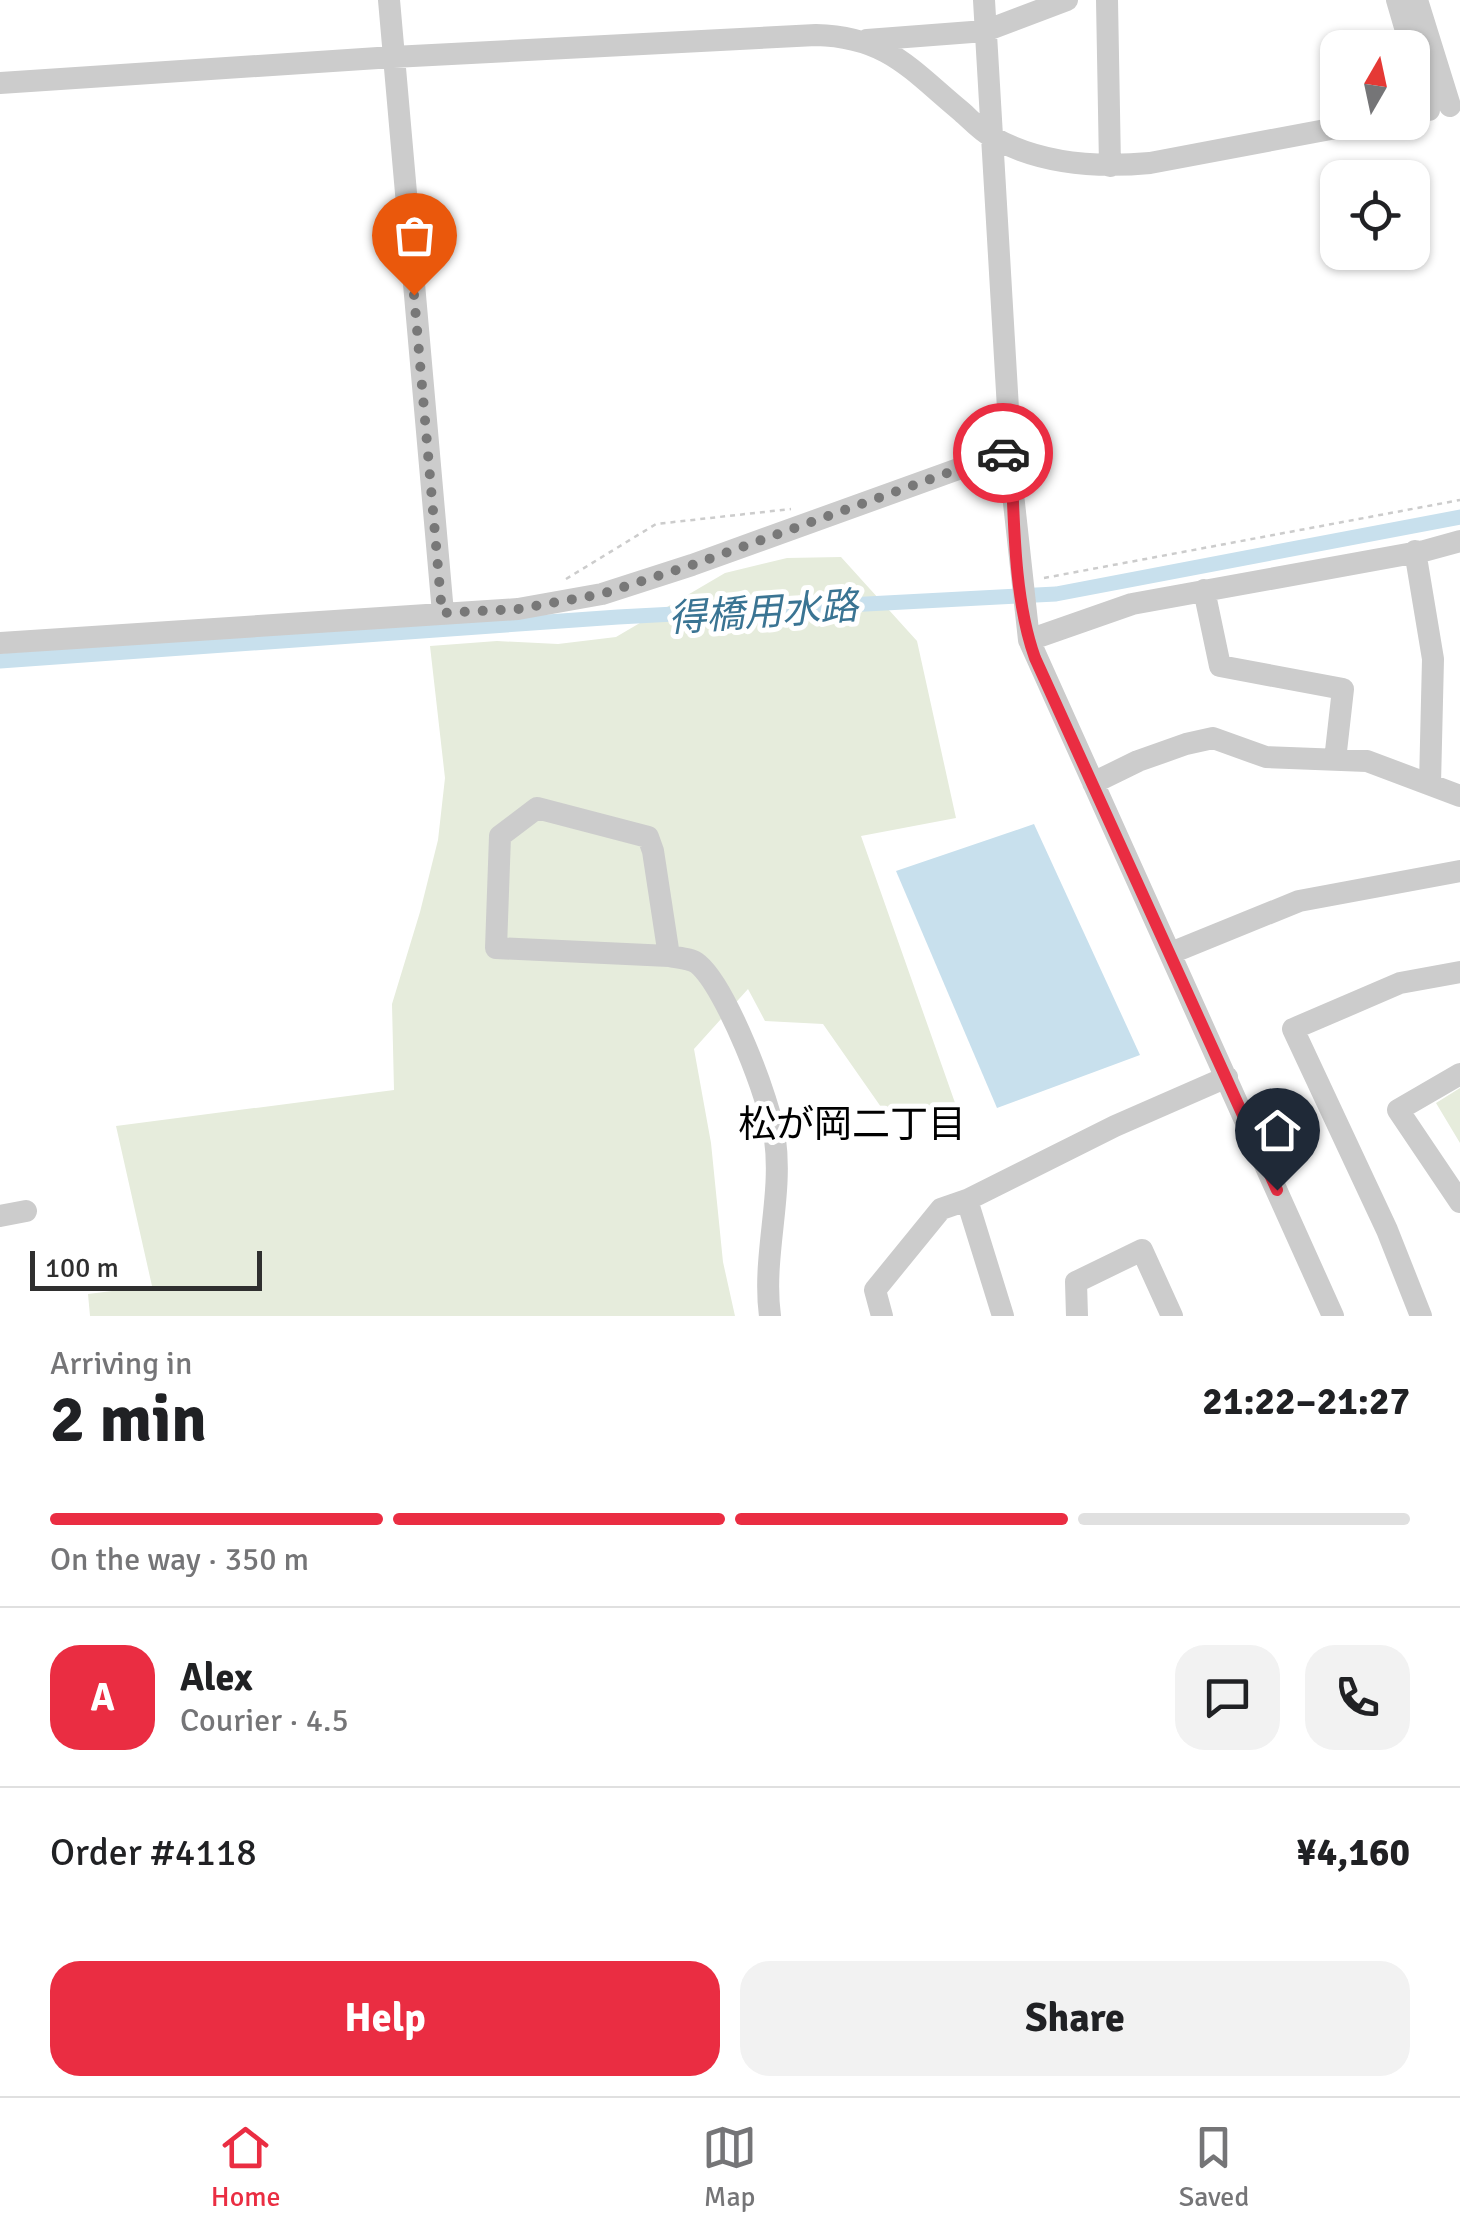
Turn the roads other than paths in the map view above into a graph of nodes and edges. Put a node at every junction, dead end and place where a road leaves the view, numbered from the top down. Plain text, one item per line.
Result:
1 (389, 0) edge
2 (984, 0) edge
3 (1107, 0) edge
4 (1397, 0) edge
5 (1417, 0) edge
6 (1060, 1) edge
7 (1406, 30) edge
8 (986, 31) junction
9 (858, 40) junction
10 (393, 57) junction
11 (0, 83) edge
12 (1438, 108) edge
13 (1320, 131) edge
14 (991, 137) junction
15 (1110, 166) junction
16 (1011, 450) junction
17 (1460, 541) edge
18 (1415, 552) junction
19 (1204, 590) junction
20 (442, 613) junction
21 (1029, 640) junction
22 (0, 643) edge
23 (1335, 760) junction
24 (1092, 783) junction
25 (1430, 784) junction
26 (1460, 796) edge
27 (1460, 871) edge
28 (1171, 953) junction
29 (669, 956) junction
30 (1460, 972) edge
31 (1460, 1074) edge
32 (1227, 1077) junction
33 (967, 1200) junction
34 (1460, 1202) edge
35 (26, 1211) dead end
36 (0, 1216) edge
37 (770, 1316) edge
38 (882, 1316) edge
39 (1003, 1316) edge
40 (1078, 1316) edge
41 (1172, 1316) edge
42 (1333, 1316) edge
43 (1421, 1316) edge

1 - 10 street
2 - 8 street
3 - 15 street
4 - 7 street
5 - 12 street
6 - 8 street
8 - 9 street
8 - 14 street
9 - 10 street
9 - 14 street
10 - 11 street
10 - 20 street
13 - 15 street
14 - 15 street
14 - 16 street
16 - 20 street
16 - 21 street
17 - 18 street
18 - 19 street
18 - 25 street
19 - 21 street
19 - 23 street
20 - 22 street
21 - 24 street
23 - 24 street
23 - 25 street
24 - 28 street
25 - 26 street
27 - 28 street
28 - 32 street
29 - 29 street
29 - 37 street
30 - 43 street
31 - 34 street
32 - 33 street
32 - 42 street
33 - 38 street
33 - 39 street
35 - 36 street
40 - 41 street

